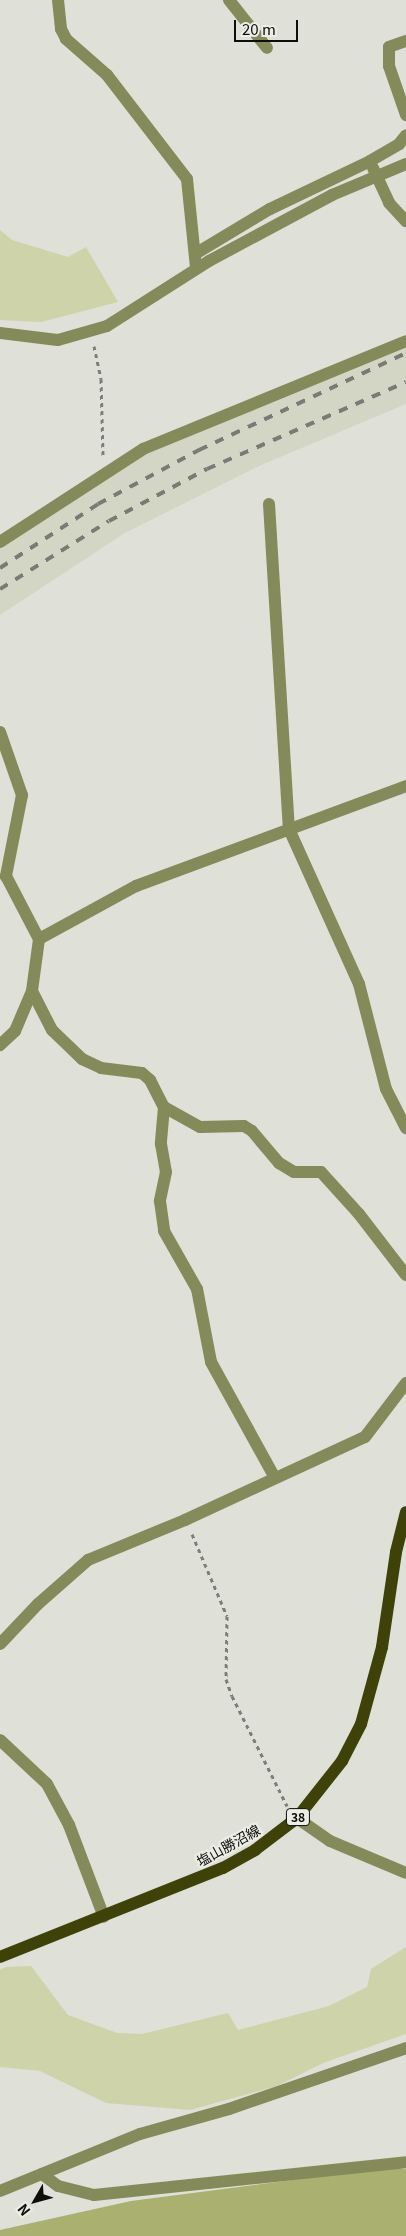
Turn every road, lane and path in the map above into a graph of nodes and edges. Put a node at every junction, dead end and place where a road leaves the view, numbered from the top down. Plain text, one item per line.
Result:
1 (58, 0) edge
2 (229, 0) edge
3 (406, 41) edge
4 (268, 48) dead end
5 (406, 116) edge
6 (406, 134) edge
7 (372, 164) junction
8 (406, 164) edge
9 (406, 221) edge
10 (195, 254) junction
11 (196, 268) junction
12 (91, 330) junction
13 (0, 334) edge
14 (406, 341) edge
15 (105, 474) junction
16 (269, 504) dead end
17 (0, 542) edge
18 (0, 732) edge
19 (406, 786) edge
20 (289, 828) junction
21 (39, 939) junction
22 (32, 992) junction
23 (0, 1045) edge
24 (164, 1107) junction
25 (406, 1128) edge
26 (406, 1275) edge
27 (406, 1383) edge
28 (275, 1478) junction
29 (406, 1512) edge
30 (186, 1520) junction
31 (0, 1644) edge
32 (0, 1740) edge
33 (297, 1818) junction
34 (406, 1873) edge
35 (104, 1917) junction
36 (0, 1957) edge
37 (406, 2048) edge
38 (406, 2162) edge
39 (42, 2174) junction
40 (0, 2190) edge

1 - 10 street
2 - 4 street
3 - 5 street
6 - 7 street
7 - 9 street
7 - 10 street
8 - 11 street
10 - 11 street
11 - 12 street
12 - 13 street
12 - 15 path
14 - 15 street
15 - 17 street
16 - 20 street
18 - 21 street
19 - 20 street
20 - 21 street
20 - 25 street
21 - 22 street
22 - 23 street
22 - 24 street
24 - 26 street
24 - 28 street
27 - 28 street
28 - 30 street
29 - 33 main road, 塩山勝沼線 / 38
30 - 31 street
30 - 33 path
32 - 35 street
33 - 34 street
33 - 35 main road, 塩山勝沼線 / 38
35 - 36 main road, 塩山勝沼線 / 38
37 - 39 street
38 - 39 street
39 - 40 street

